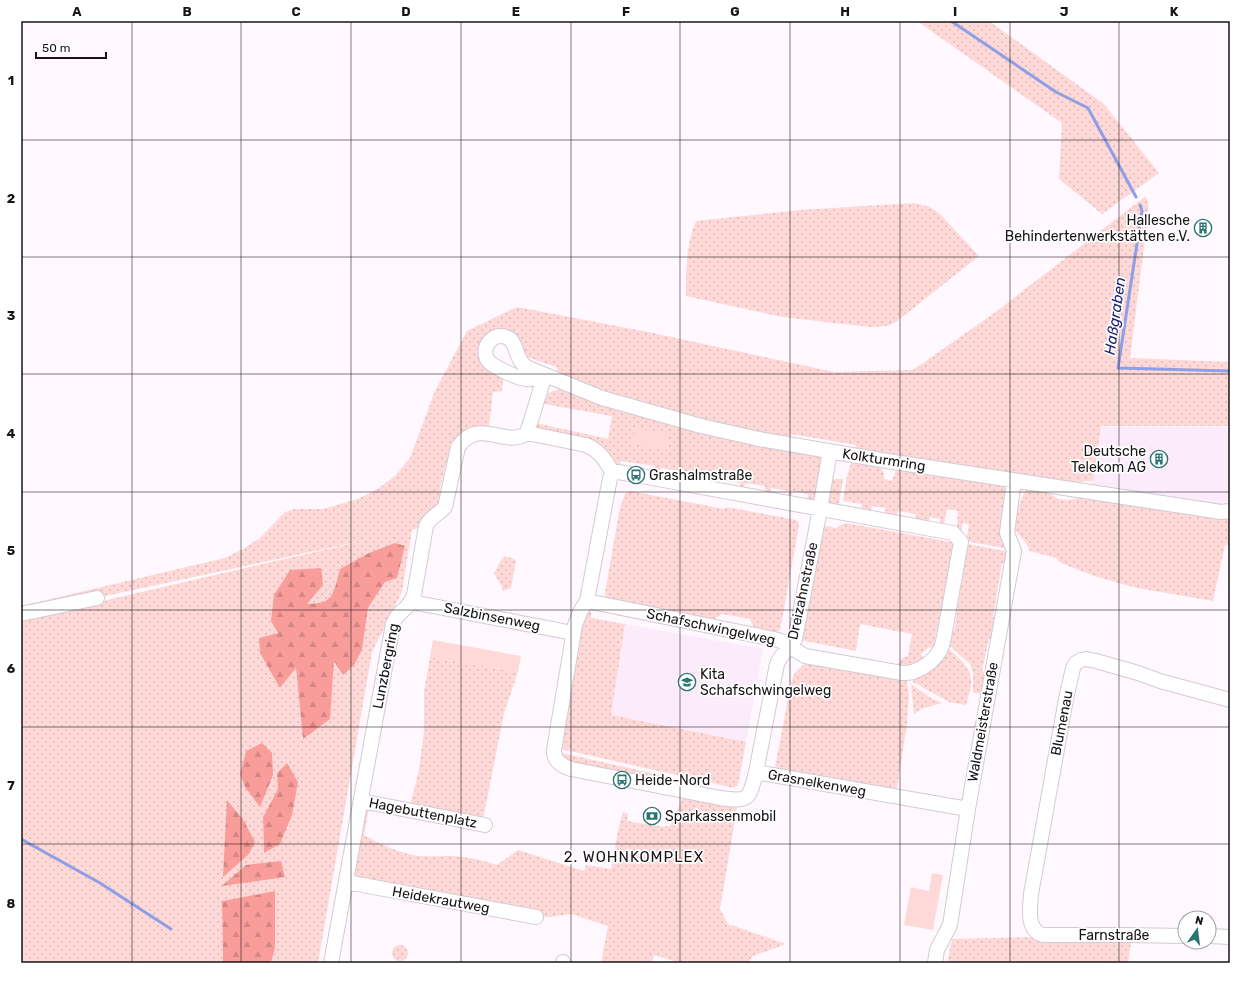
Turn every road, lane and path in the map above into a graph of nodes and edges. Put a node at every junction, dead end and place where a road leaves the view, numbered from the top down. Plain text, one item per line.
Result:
1 (527, 433) junction
2 (830, 451) junction
3 (613, 474) junction
4 (1014, 480) junction
5 (820, 510) junction
6 (1230, 511) edge
7 (97, 598) dead end
8 (587, 601) junction
9 (412, 602) junction
10 (21, 614) edge
11 (573, 633) junction
12 (791, 647) junction
13 (1230, 700) edge
14 (756, 772) junction
15 (361, 801) junction
16 (968, 809) junction
17 (485, 824) dead end
18 (346, 882) junction
19 (536, 917) dead end
20 (1043, 935) joint
21 (1177, 936) edge
22 (1217, 936) edge
23 (1230, 937) edge
24 (331, 963) edge
25 (935, 963) edge

1 - 2 street, Kolkturmring
1 - 3 street
1 - 9 street
2 - 4 street, Kolkturmring
2 - 5 street, Dreizahnstraße
3 - 5 street
3 - 8 street
4 - 6 street, Kolkturmring
4 - 16 street, Waldmeisterstraße
5 - 12 street, Dreizahnstraße
5 - 12 street, Schafschwingelweg
7 - 10 street
8 - 11 street
8 - 12 street, Schafschwingelweg
9 - 11 street, Salzbinsenweg
9 - 15 street, Lunzbergring
11 - 14 street, Grasnelkenweg
12 - 14 street, Dreizahnstraße
13 - 20 street, Blumenau
14 - 16 street, Grasnelkenweg
15 - 17 street, Hagebuttenplatz
15 - 18 street, Lunzbergring
16 - 25 street, Waldmeisterstraße
18 - 19 street, Heidekrautweg
18 - 24 street, Lunzbergring
20 - 21 street, Farnstraße
22 - 23 street

